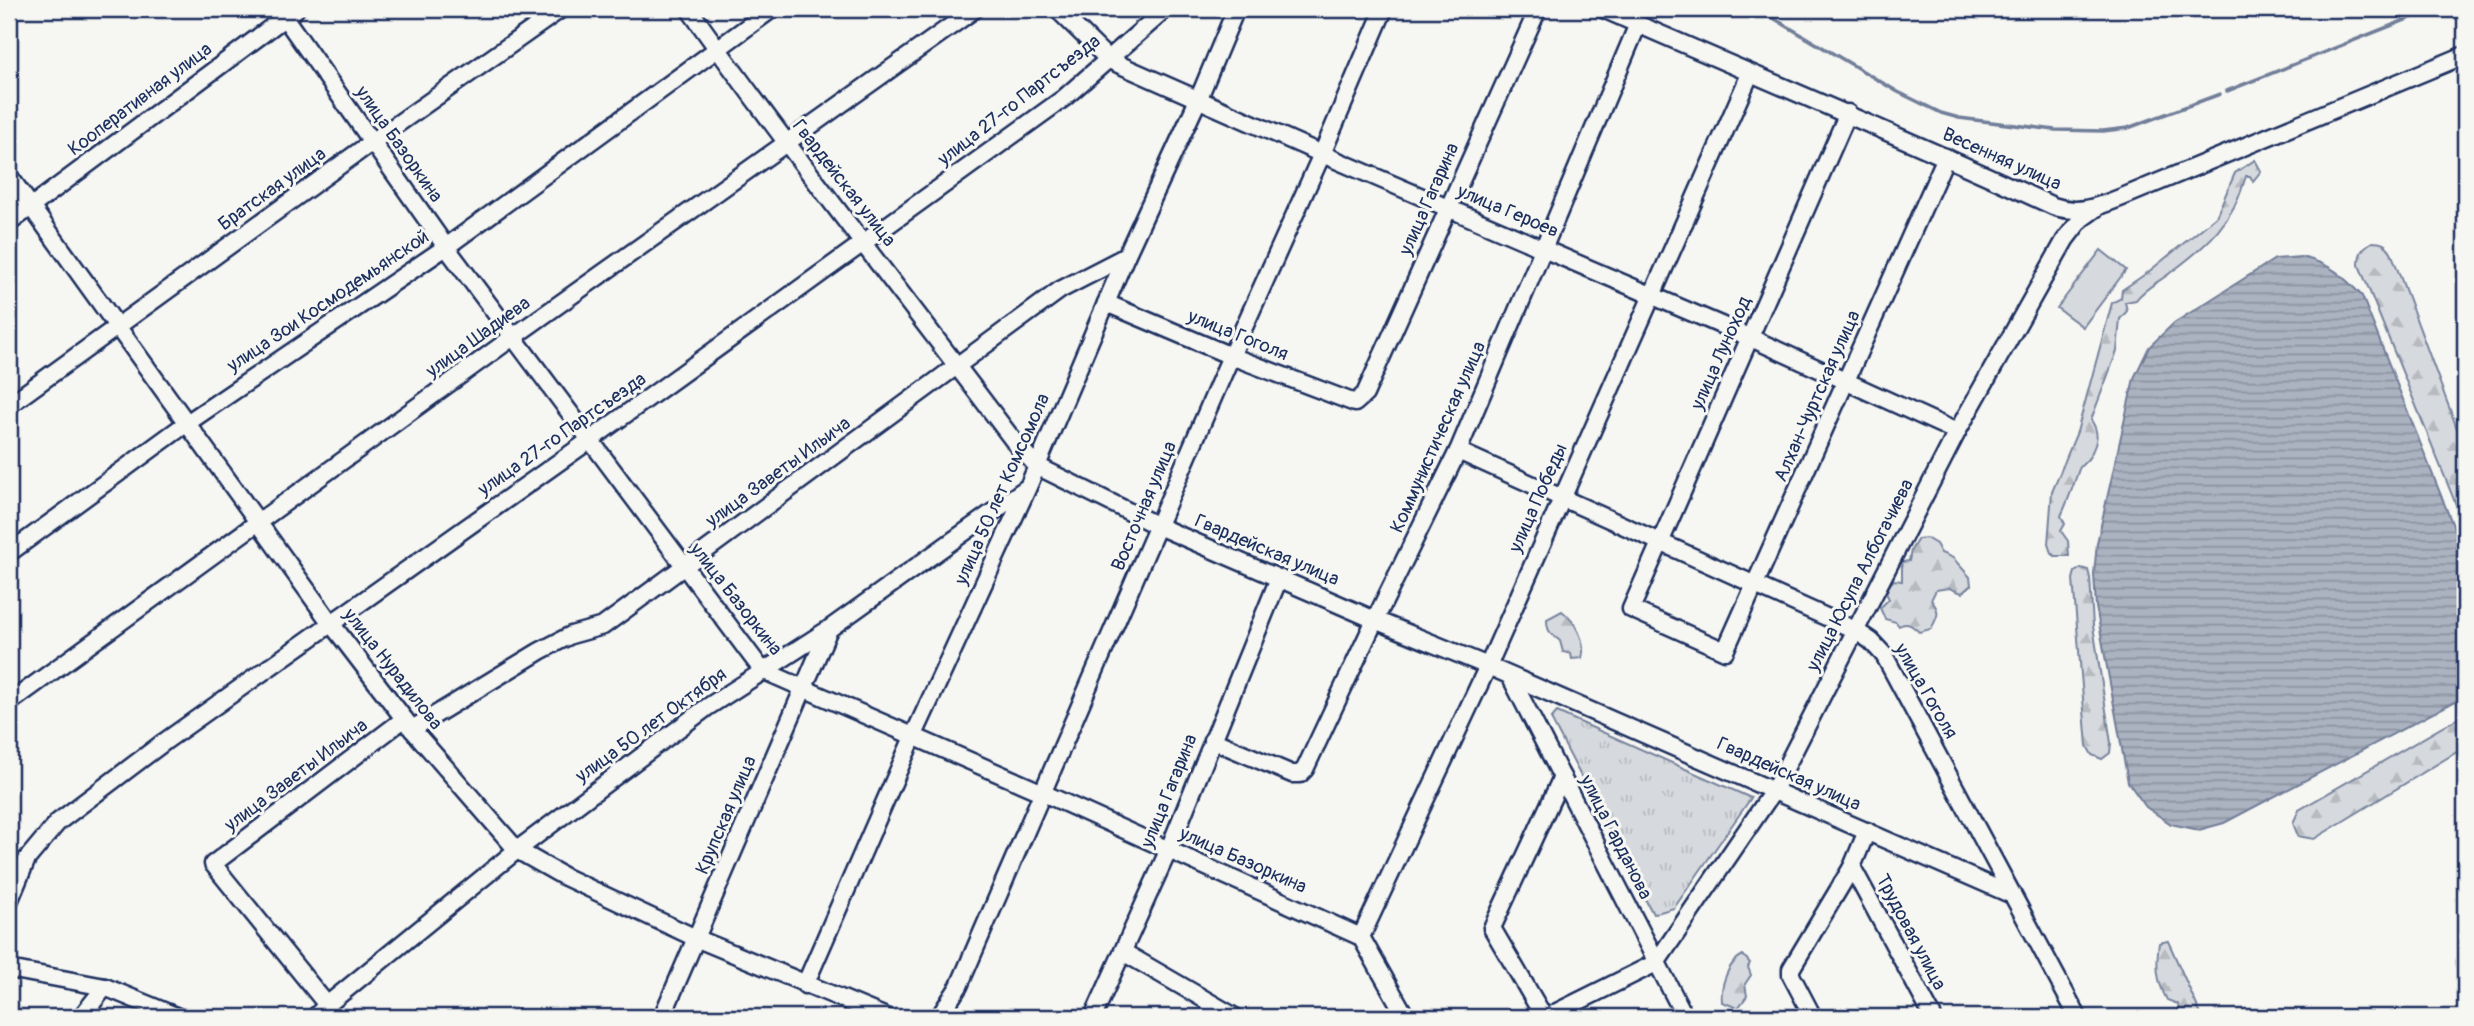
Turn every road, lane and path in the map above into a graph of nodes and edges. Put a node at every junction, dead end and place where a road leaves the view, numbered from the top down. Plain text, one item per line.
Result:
1 (561, 9) edge
2 (689, 9) edge
3 (772, 9) edge
4 (975, 9) edge
5 (1057, 9) edge
6 (1236, 9) edge
7 (1384, 9) edge
8 (1538, 9) edge
9 (1603, 9) edge
10 (291, 13) edge
11 (1159, 15) dead end
12 (1638, 24) junction
13 (717, 48) junction
14 (2465, 55) edge
15 (1109, 60) junction
16 (1750, 74) junction
17 (1198, 100) junction
18 (1848, 113) junction
19 (372, 142) junction
20 (787, 144) junction
21 (1322, 154) junction
22 (1946, 157) junction
23 (9, 176) edge
24 (2099, 206) junction
25 (31, 207) junction
26 (1447, 208) junction
27 (9, 223) edge
28 (864, 243) junction
29 (446, 247) junction
30 (1543, 248) junction
31 (1126, 256) junction
32 (1651, 294) junction
33 (1106, 303) junction
34 (117, 327) junction
35 (513, 337) junction
36 (1751, 338) junction
37 (1231, 356) junction
38 (957, 366) junction
39 (1846, 382) junction
40 (1355, 403) joint
41 (9, 405) edge
42 (187, 423) junction
43 (1957, 432) junction
44 (590, 440) junction
45 (1458, 451) junction
46 (1037, 466) junction
47 (1028, 487) junction
48 (1561, 498) junction
49 (258, 522) junction
50 (1158, 526) junction
51 (1659, 542) junction
52 (9, 553) edge
53 (685, 567) junction
54 (1279, 578) junction
55 (1755, 585) junction
56 (1375, 620) junction
57 (330, 622) junction
58 (829, 629) junction
59 (1855, 630) junction
60 (1726, 651) joint
61 (1488, 666) junction
62 (762, 670) junction
63 (1510, 676) junction
64 (803, 688) junction
65 (9, 703) edge
66 (408, 724) junction
67 (913, 737) junction
68 (1212, 740) junction
69 (1562, 777) junction
70 (1774, 790) junction
71 (1043, 793) junction
72 (1867, 831) junction
73 (1169, 849) junction
74 (517, 850) junction
75 (1852, 867) junction
76 (2012, 895) junction
77 (9, 902) edge
78 (1361, 937) junction
79 (698, 939) junction
80 (1123, 952) junction
81 (1656, 962) junction
82 (9, 969) edge
83 (805, 985) junction
84 (105, 988) junction
85 (327, 1005) junction
86 (942, 1016) edge
87 (81, 1017) edge
88 (178, 1017) edge
89 (315, 1017) edge
90 (663, 1017) edge
91 (886, 1017) edge
92 (1093, 1017) edge
93 (1235, 1017) edge
94 (1406, 1017) edge
95 (1546, 1017) edge
96 (1685, 1017) edge
97 (1813, 1017) edge
98 (1933, 1017) edge
99 (2078, 1017) edge

1 - 19 street, Братская улица
2 - 13 street, Гвардейская улица
3 - 13 street, улица Зои Космодемьянской
4 - 20 street, улица Шадиева
5 - 15 street, улица Героев
6 - 17 street, улица 50 лет Комсомола
7 - 21 street, Восточная улица
8 - 26 street, улица Гагарина
9 - 12 street, Весенняя улица
10 - 19 street, улица Базоркина
10 - 25 street, Кооперативная улица
11 - 15 street, улица 27-го Партсъезда
12 - 16 street, Весенняя улица
12 - 30 street, Коммунистическая улица
13 - 20 street, Гвардейская улица
13 - 29 street, улица Зои Космодемьянской
14 - 24 street, Весенняя улица
15 - 17 street, улица Героев
15 - 28 street, улица 27-го Партсъезда
16 - 18 street, Весенняя улица
16 - 32 street, улица Победы
17 - 21 street, улица Героев
17 - 31 street, улица 50 лет Комсомола
18 - 22 street, Весенняя улица
18 - 36 street, улица Луноход
19 - 29 street, улица Базоркина
19 - 34 street, Братская улица
20 - 28 street, Гвардейская улица
20 - 35 street, улица Шадиева
21 - 26 street, улица Героев
21 - 37 street, Восточная улица
22 - 24 street, Весенняя улица
22 - 39 street, Алхан-Чуртская улица
23 - 25 street, улица Нурадилова
24 - 43 street, улица Юсупа Албогачиева
25 - 27 street, Кооперативная улица
25 - 34 street, улица Нурадилова
26 - 30 street, улица Героев
26 - 40 street, улица Гагарина
28 - 38 street, Гвардейская улица
28 - 44 street, улица 27-го Партсъезда
29 - 35 street, улица Базоркина
29 - 42 street, улица Зои Космодемьянской
30 - 32 street, улица Героев
30 - 45 street, Коммунистическая улица
31 - 33 street, улица 50 лет Комсомола
31 - 38 street, улица Заветы Ильича
32 - 36 street, улица Героев
32 - 48 street, улица Победы
33 - 37 street, улица Гоголя
33 - 46 street, улица 50 лет Комсомола
34 - 41 street, Братская улица
34 - 42 street, улица Нурадилова
35 - 44 street, улица Базоркина
35 - 49 street, улица Шадиева
36 - 39 street, улица Героев
36 - 51 street, улица Луноход
37 - 40 street, улица Гоголя
37 - 50 street, Восточная улица
38 - 46 street, Гвардейская улица
38 - 53 street, улица Заветы Ильича
39 - 43 street, улица Героев
39 - 55 street, Алхан-Чуртская улица
42 - 49 street, улица Нурадилова
42 - 52 street, улица Зои Космодемьянской
43 - 59 street, улица Юсупа Албогачиева
44 - 53 street, улица Базоркина
44 - 57 street, улица 27-го Партсъезда
45 - 48 street, улица Гоголя
45 - 56 street, Коммунистическая улица
46 - 47 street, улица 50 лет Комсомола
46 - 50 street, Гвардейская улица
47 - 58 street, улица 50 лет Октября
47 - 67 street, улица 50 лет Комсомола
48 - 51 street, улица Гоголя
48 - 61 street, улица Победы
49 - 57 street, улица Нурадилова
49 - 65 street, улица Шадиева
50 - 54 street, Гвардейская улица
50 - 71 street, Восточная улица
51 - 55 street, улица Гоголя
51 - 60 street, улица Луноход
53 - 62 street, улица Базоркина
53 - 66 street, улица Заветы Ильича
54 - 56 street, Гвардейская улица
54 - 68 street, улица Гагарина
55 - 59 street, улица Гоголя
55 - 60 street, Алхан-Чуртская улица
56 - 61 street, Гвардейская улица
56 - 68 street, Коммунистическая улица
57 - 66 street, улица Нурадилова
57 - 77 street, улица 27-го Партсъезда
58 - 62 street, улица 50 лет Октября
58 - 64 street, Крупская улица
59 - 70 street, улица Юсупа Албогачиева
59 - 76 street, улица Гоголя
61 - 63 street, Гвардейская улица
61 - 78 street, улица Победы
62 - 64 street, улица Базоркина
62 - 74 street, улица 50 лет Октября
63 - 69 street, улица Гарданова
63 - 70 street, Гвардейская улица
64 - 67 street, улица Базоркина
64 - 79 street, Крупская улица
66 - 74 street, улица Нурадилова
66 - 85 street, улица Заветы Ильича
67 - 71 street, улица Базоркина
67 - 83 street, улица 50 лет Комсомола
68 - 73 street, улица Гагарина
69 - 81 street, улица Гарданова
69 - 95 street
70 - 72 street, Гвардейская улица
70 - 81 street, улица Юсупа Албогачиева
71 - 73 street, улица Базоркина
71 - 86 street, Восточная улица
72 - 75 street
72 - 76 street, Гвардейская улица
73 - 78 street, улица Базоркина
73 - 80 street, улица Гагарина
74 - 79 street, улица Нурадилова
74 - 85 street, улица 50 лет Октября
75 - 97 street
75 - 98 street, Трудовая улица
76 - 99 street, улица Гоголя
78 - 94 street
79 - 83 street, улица Нурадилова
79 - 90 street, Крупская улица
80 - 92 street, улица Гагарина
80 - 93 street
81 - 95 street
81 - 96 street, улица Гарданова
82 - 84 street
83 - 91 street, улица Нурадилова
84 - 87 street
84 - 88 street
85 - 89 street, улица 50 лет Октября

